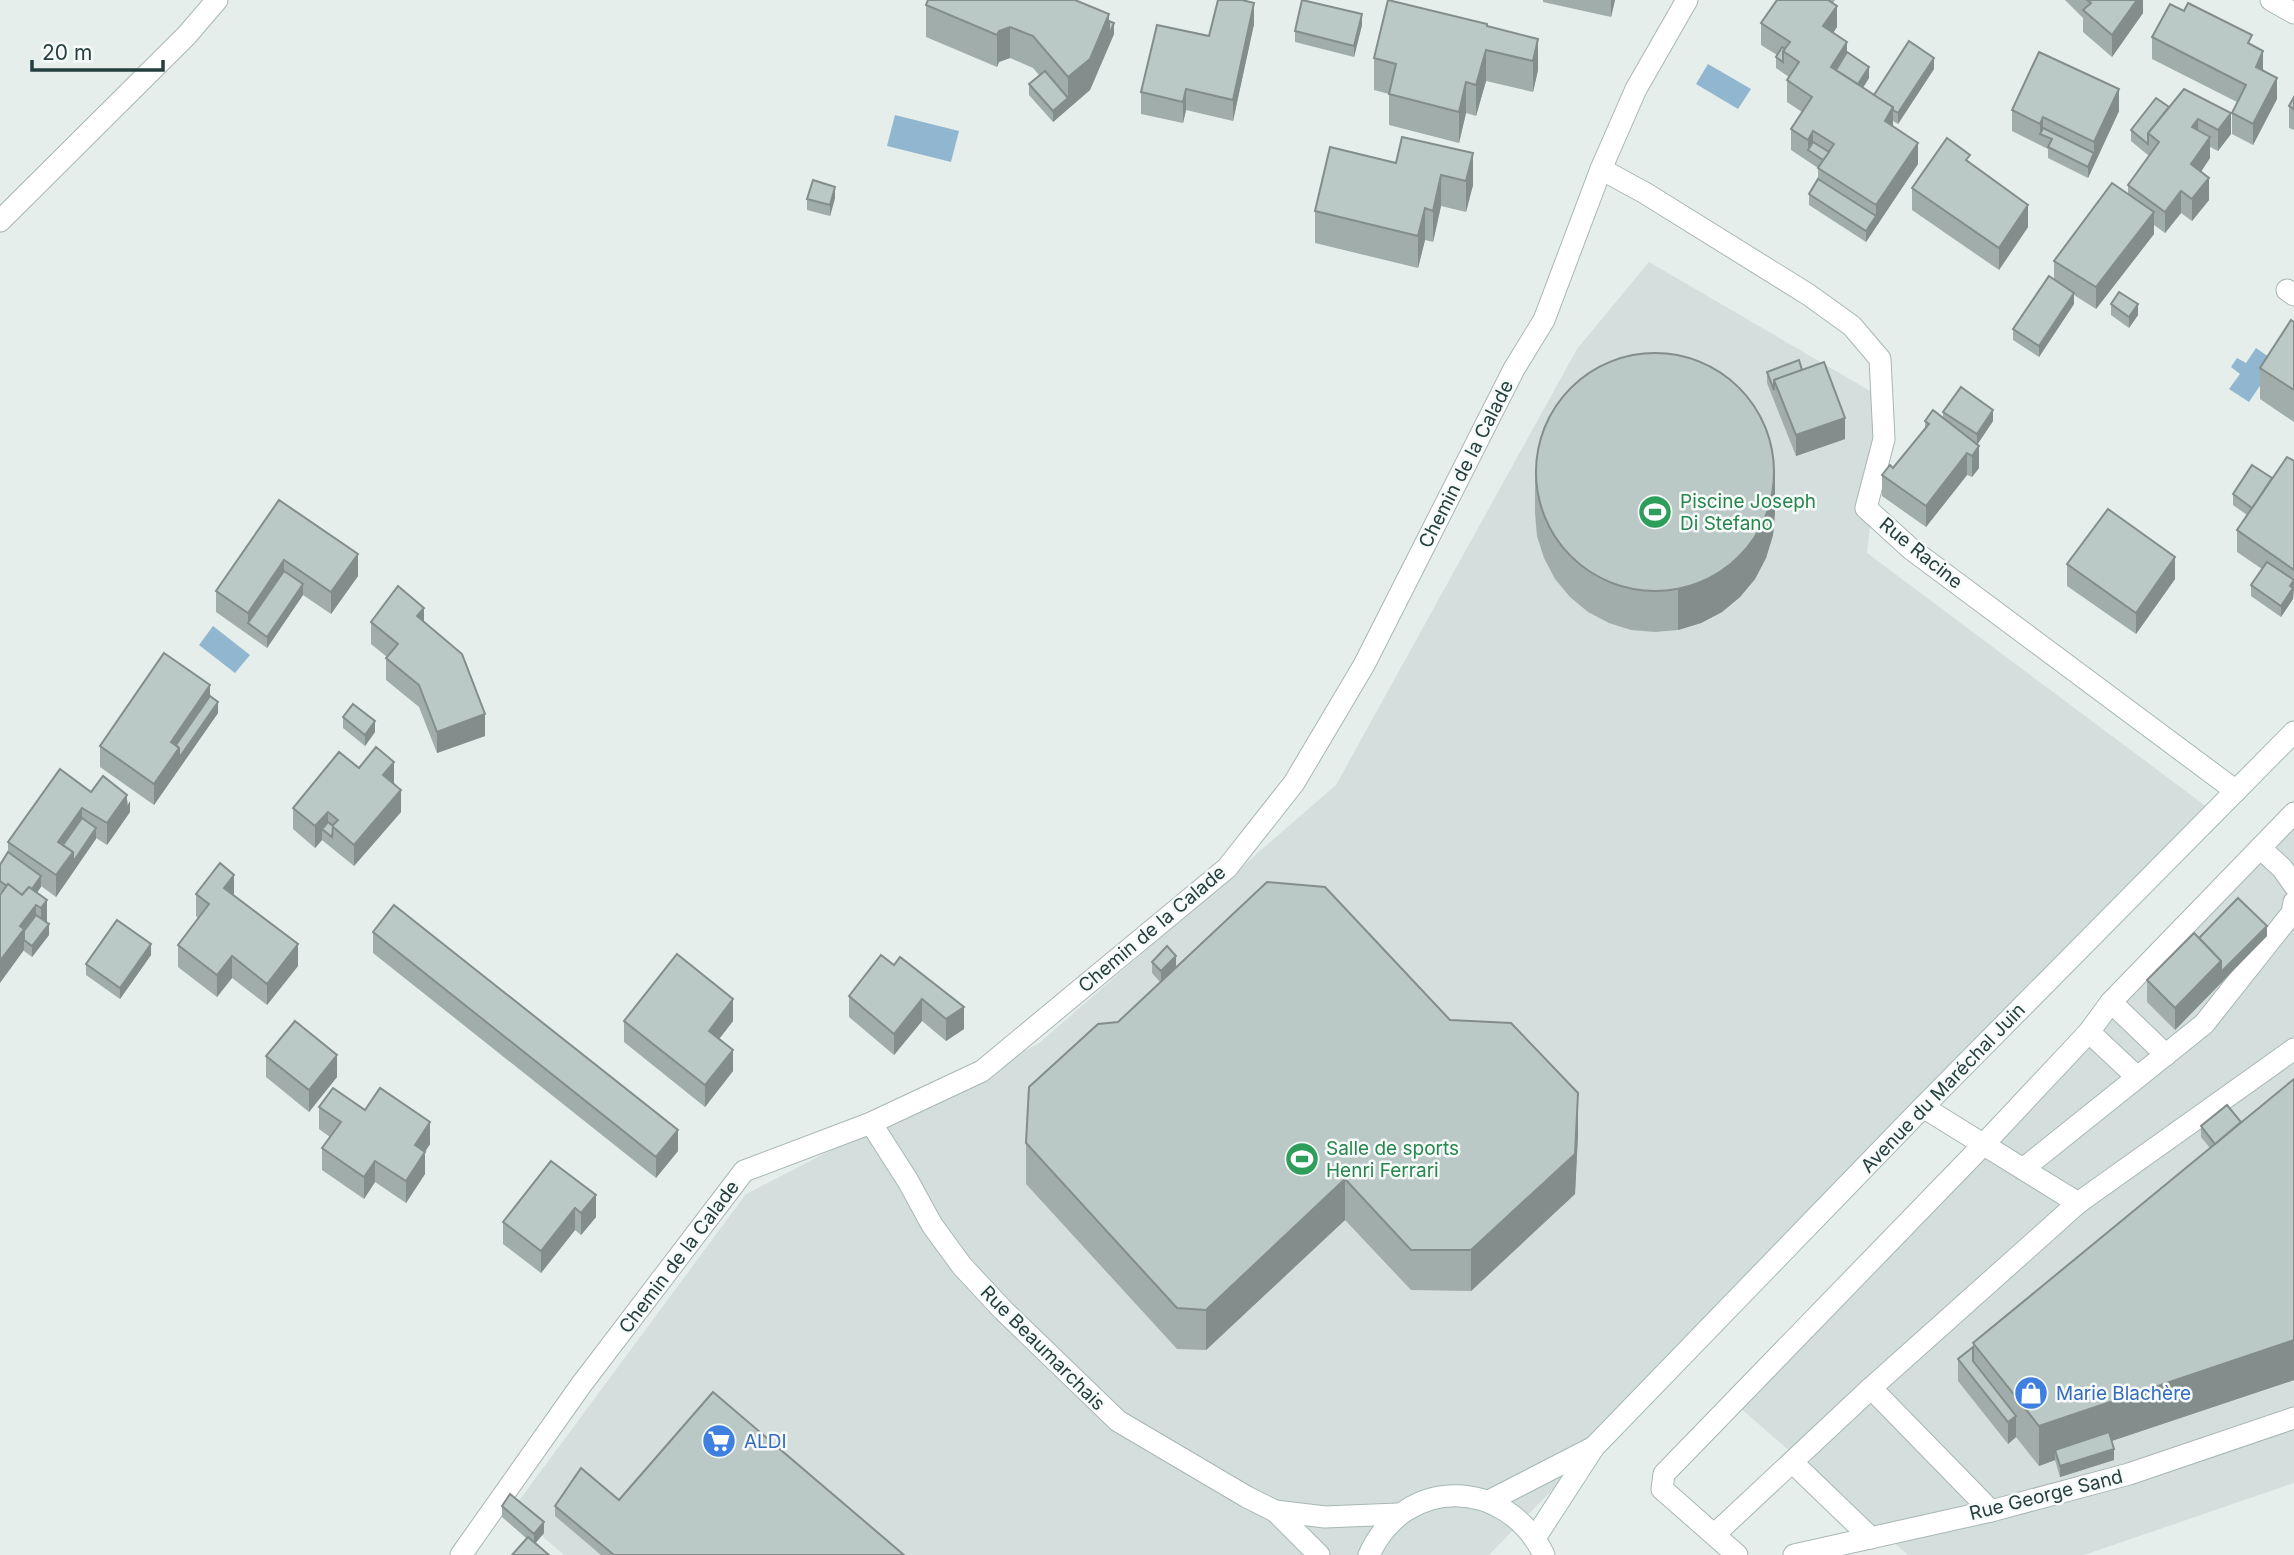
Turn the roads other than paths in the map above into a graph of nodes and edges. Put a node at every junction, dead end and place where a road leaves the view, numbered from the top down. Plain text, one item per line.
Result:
1 (217, 0) edge
2 (1687, 0) edge
3 (2271, 0) edge
4 (2294, 13) edge
5 (1601, 169) junction
6 (0, 221) edge
7 (2294, 732) edge
8 (2236, 790) junction
9 (2294, 813) edge
10 (2260, 848) junction
11 (2290, 870) edge
12 (2294, 902) edge
13 (2111, 1002) junction
14 (2089, 1032) junction
15 (2294, 1049) edge
16 (2166, 1055) junction
17 (2137, 1077) junction
18 (1923, 1107) junction
19 (871, 1124) junction
20 (1983, 1145) junction
21 (2023, 1169) junction
22 (2078, 1203) junction
23 (1871, 1388) junction
24 (2294, 1418) edge
25 (1594, 1447) junction
26 (1792, 1462) junction
27 (1489, 1501) junction
28 (1275, 1511) junction
29 (1990, 1511) junction
30 (1398, 1514) junction
31 (1715, 1534) junction
32 (1871, 1538) junction
33 (1539, 1546) edge
34 (461, 1555) edge
35 (1320, 1555) edge
36 (1368, 1555) edge
37 (1737, 1555) edge
38 (1794, 1555) edge

1 - 6 street
2 - 5 street, Chemin de la Calade
3 - 4 street
5 - 8 street, Rue Racine
5 - 19 street, Chemin de la Calade
7 - 8 street, Avenue du Maréchal Juin
8 - 18 street, Avenue du Maréchal Juin
9 - 10 street
10 - 11 street
10 - 13 street
12 - 16 street
13 - 14 street
13 - 16 street
14 - 17 street
14 - 20 street
15 - 22 street
16 - 17 street
17 - 21 street
18 - 20 street
18 - 25 street, Avenue du Maréchal Juin
19 - 28 street, Rue Beaumarchais
19 - 34 street, Chemin de la Calade
20 - 21 street
20 - 31 street
21 - 22 street
22 - 23 street
23 - 26 street
23 - 29 street
24 - 29 street, Rue George Sand
25 - 27 street, Avenue du Maréchal Juin
25 - 33 street, Avenue du Maréchal Juin
26 - 31 street
26 - 32 street
27 - 30 street
27 - 33 street
28 - 30 street, Rue Beaumarchais
28 - 35 street, Rue Beaumarchais
29 - 32 street, Rue George Sand
30 - 36 street
31 - 37 street
32 - 38 street, Rue George Sand

